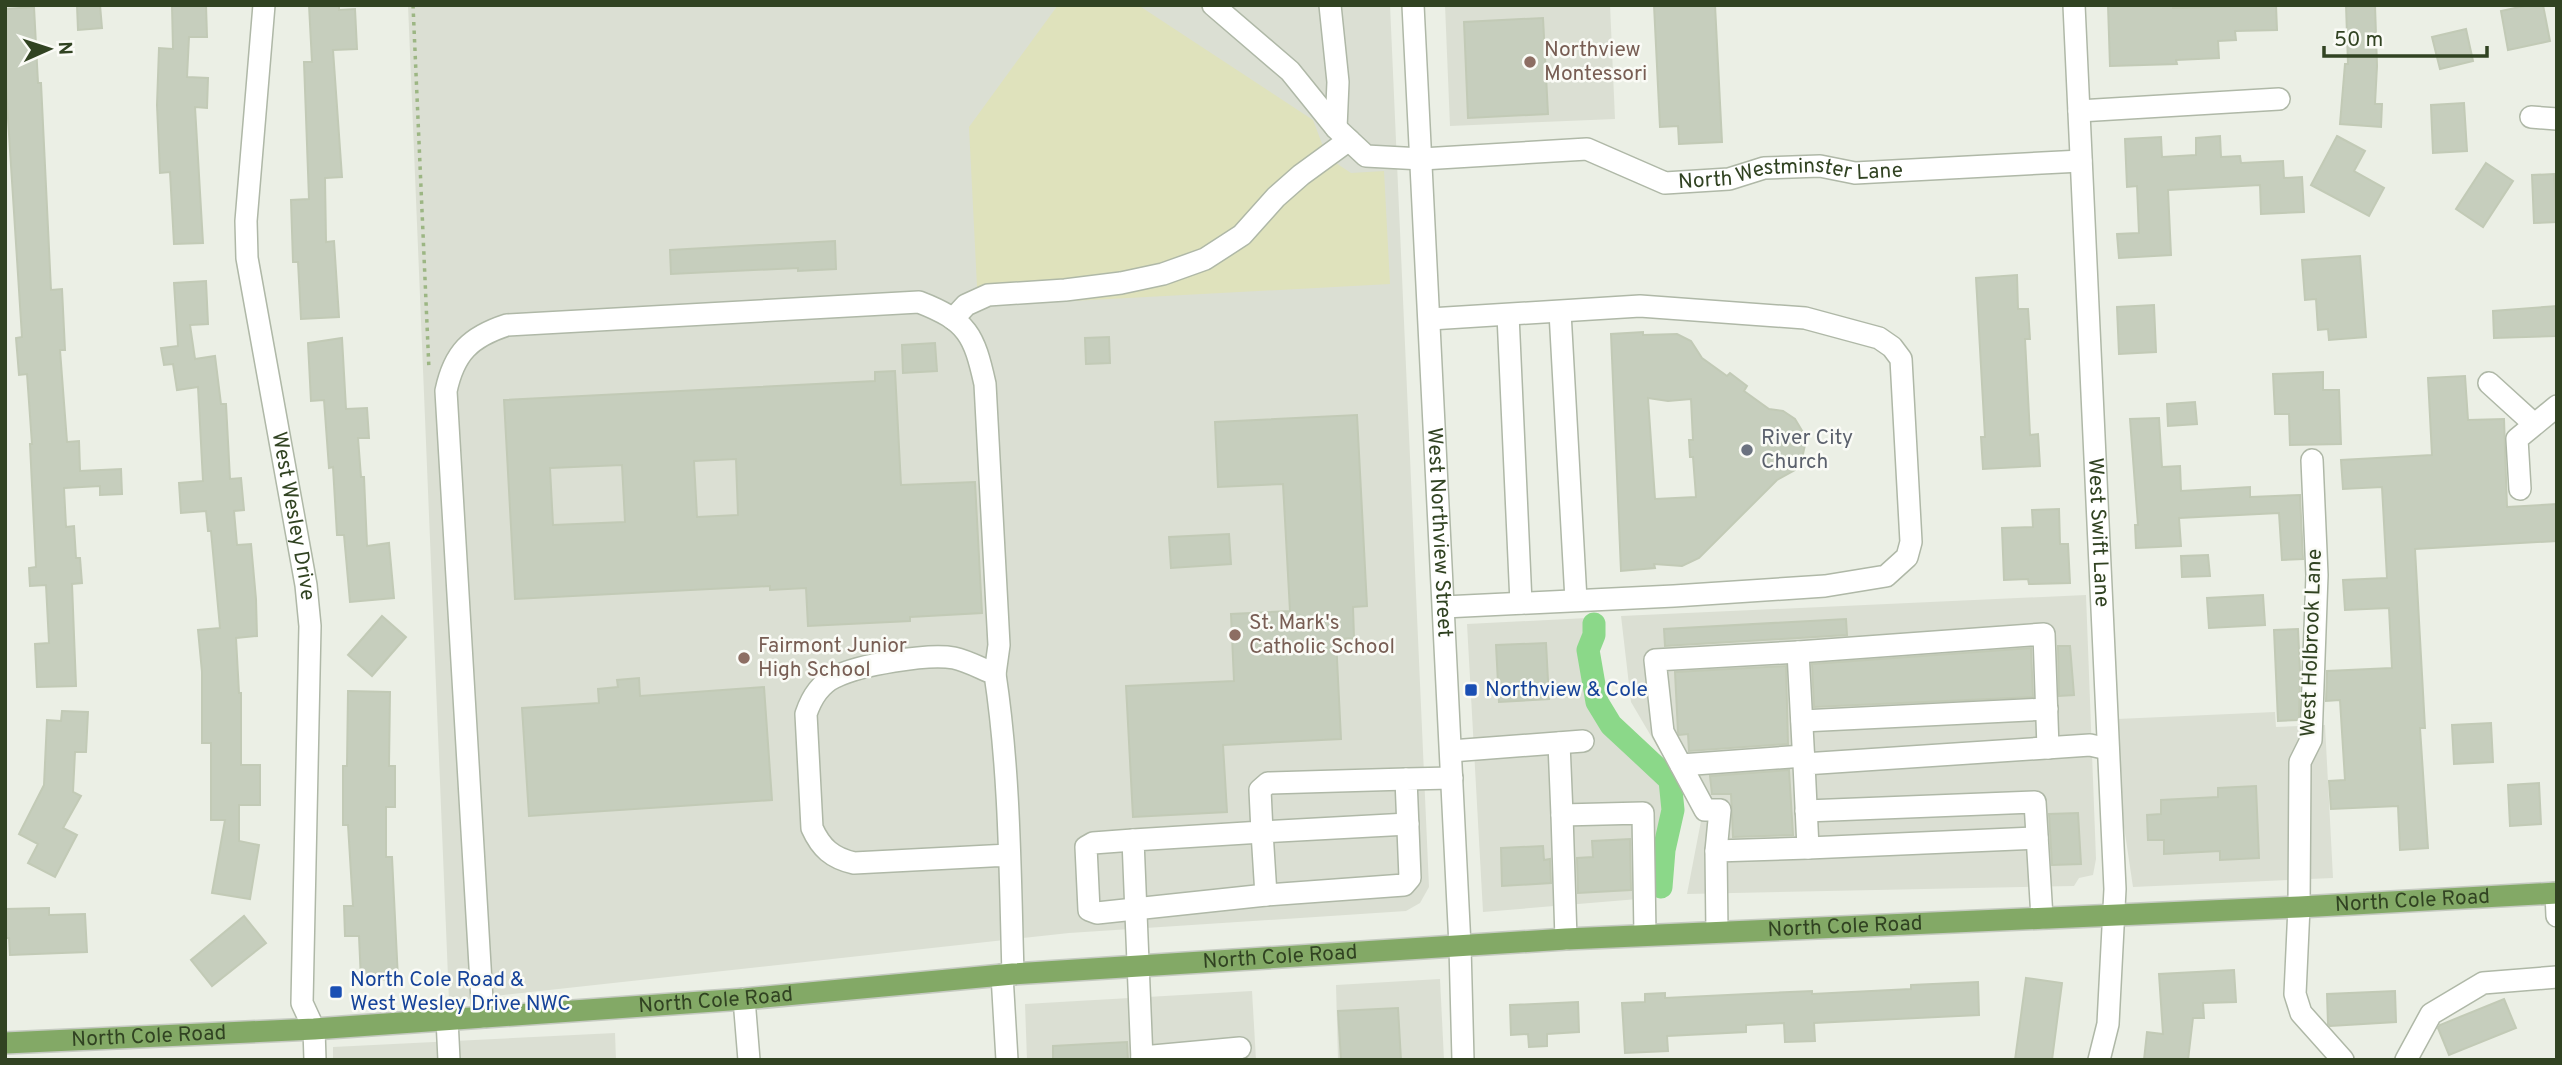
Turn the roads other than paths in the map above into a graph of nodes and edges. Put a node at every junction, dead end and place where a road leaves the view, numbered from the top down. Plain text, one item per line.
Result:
1 (264, 5) edge
2 (1213, 5) edge
3 (1331, 5) edge
4 (1413, 5) edge
5 (2074, 5) edge
6 (2279, 99) dead end
7 (2078, 111) junction
8 (2531, 117) dead end
9 (2557, 119) edge
10 (1343, 134) junction
11 (1422, 159) junction
12 (2081, 160) junction
13 (1560, 312) junction
14 (1508, 315) junction
15 (953, 319) junction
16 (1430, 319) junction
17 (2489, 383) dead end
18 (2557, 406) edge
19 (2534, 424) junction
20 (2312, 460) dead end
21 (2520, 489) dead end
22 (1576, 600) junction
23 (1521, 603) junction
24 (1444, 607) junction
25 (1798, 652) junction
26 (995, 674) junction
27 (2047, 709) junction
28 (1802, 721) junction
29 (1583, 741) dead end
30 (1559, 743) junction
31 (2048, 748) junction
32 (2108, 749) junction
33 (1451, 751) junction
34 (1804, 760) junction
35 (1681, 765) junction
36 (1452, 778) junction
37 (1406, 779) junction
38 (1807, 811) junction
39 (1562, 815) junction
40 (1408, 824) junction
41 (1262, 832) junction
42 (2037, 838) junction
43 (1133, 840) junction
44 (1808, 848) junction
45 (1716, 851) junction
46 (1009, 855) junction
47 (2556, 892) edge
48 (1266, 895) junction
49 (2299, 907) junction
50 (1136, 909) junction
51 (2113, 916) junction
52 (2557, 916) edge
53 (2042, 918) junction
54 (1717, 932) junction
55 (1645, 935) junction
56 (1566, 939) junction
57 (1460, 946) junction
58 (1140, 965) junction
59 (1007, 974) junction
60 (2557, 977) edge
61 (744, 999) junction
62 (483, 1017) junction
63 (447, 1019) junction
64 (314, 1029) junction
65 (5, 1043) edge
66 (1240, 1048) dead end
67 (1142, 1058) edge
68 (315, 1060) edge
69 (449, 1060) edge
70 (749, 1060) edge
71 (1007, 1060) edge
72 (1464, 1060) edge
73 (2099, 1060) edge
74 (2343, 1060) edge
75 (2406, 1060) edge

1 - 64 street, West Wesley Drive
2 - 10 street
3 - 10 street
4 - 11 street, West Northview Street
5 - 7 street, West Swift Lane
6 - 7 street
7 - 12 street, West Swift Lane
8 - 9 street
10 - 11 street, North Westminster Lane
10 - 15 street
11 - 12 street, North Westminster Lane
11 - 16 street, West Northview Street
12 - 32 street, West Swift Lane
13 - 14 street
13 - 22 street
13 - 22 street
14 - 16 street
14 - 23 street
15 - 26 street
15 - 62 street
16 - 24 street, West Northview Street
17 - 19 street
18 - 19 street
19 - 21 street
20 - 49 street, West Holbrook Lane
22 - 23 street
23 - 24 street
24 - 33 street, West Northview Street
25 - 27 street
25 - 28 street
25 - 35 street
26 - 46 street
26 - 46 street
27 - 28 street
27 - 31 street
28 - 34 street
29 - 30 street
30 - 33 street
30 - 39 street
31 - 32 street
31 - 34 street
32 - 51 street, West Swift Lane
33 - 36 street, West Northview Street
34 - 35 street
34 - 38 street
35 - 45 street
36 - 37 street
36 - 57 street, West Northview Street
37 - 40 street
37 - 41 street
38 - 42 street
38 - 44 street
39 - 55 street
39 - 56 street
40 - 41 street
40 - 48 street
41 - 43 street
41 - 48 street
42 - 44 street
42 - 53 street
43 - 50 street
43 - 50 street
44 - 45 street
45 - 54 street
46 - 59 street
47 - 49 main road, North Cole Road
47 - 52 street
48 - 50 street
49 - 51 main road, North Cole Road
49 - 74 street, West Holbrook Lane
50 - 58 street
51 - 53 main road, North Cole Road
51 - 73 street, West Swift Lane
53 - 54 main road, North Cole Road
54 - 55 main road, North Cole Road
55 - 56 main road, North Cole Road
56 - 57 main road, North Cole Road
57 - 58 main road, North Cole Road
57 - 72 street, West Northview Street
58 - 59 main road, North Cole Road
58 - 67 street
59 - 61 main road, North Cole Road
59 - 71 street
60 - 75 street
61 - 62 main road, North Cole Road
61 - 70 street
62 - 63 main road, North Cole Road
63 - 64 main road, North Cole Road
63 - 69 street
64 - 65 main road, North Cole Road
64 - 68 street, West Wesley Drive
66 - 67 street

